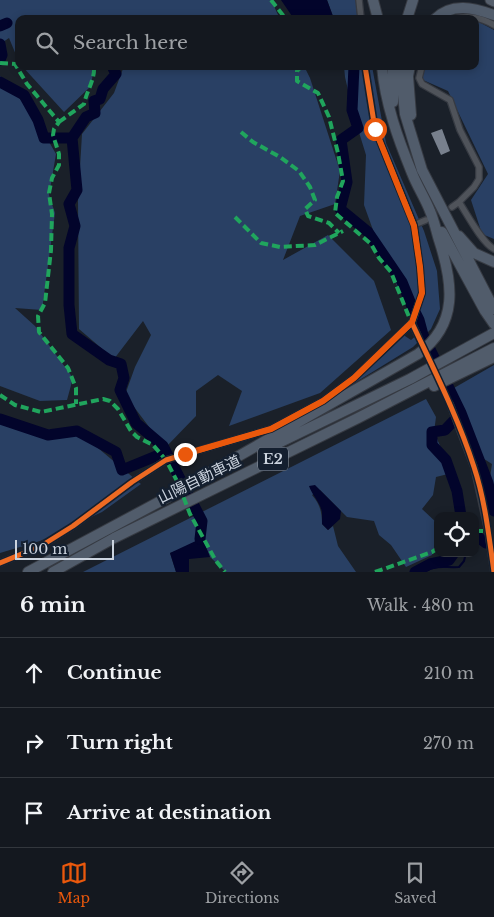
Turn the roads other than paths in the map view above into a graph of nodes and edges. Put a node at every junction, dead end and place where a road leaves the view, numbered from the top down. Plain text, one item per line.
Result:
1 (359, 0) edge
2 (373, 0) edge
3 (406, 0) edge
4 (413, 0) edge
5 (490, 0) edge
6 (494, 2) edge
7 (494, 14) edge
8 (361, 15) edge
9 (377, 15) edge
10 (401, 15) edge
11 (407, 15) edge
12 (442, 15) edge
13 (479, 18) edge
14 (494, 25) edge
15 (366, 70) edge
16 (382, 70) edge
17 (393, 70) edge
18 (400, 70) edge
19 (409, 70) edge
20 (421, 70) edge
21 (394, 123) junction
22 (413, 140) junction
23 (459, 202) junction
24 (452, 207) dead end
25 (428, 216) junction
26 (449, 224) junction
27 (414, 226) junction
28 (494, 249) edge
29 (494, 262) edge
30 (490, 309) edge
31 (412, 322) junction
32 (494, 324) edge
33 (494, 333) edge
34 (418, 336) tunnel mouth
35 (494, 348) edge
36 (494, 357) edge
37 (450, 404) tunnel mouth
38 (358, 418) junction
39 (165, 498) junction
40 (491, 530) edge
41 (0, 563) edge
42 (28, 572) edge
43 (53, 572) edge
44 (494, 572) edge

1 - 8 street
2 - 9 highway
3 - 10 highway
4 - 11 highway
5 - 6 main road
7 - 12 highway
13 - 14 street
15 - 27 street
16 - 21 highway
17 - 21 highway
18 - 22 highway
19 - 22 highway
20 - 23 street
21 - 25 highway
22 - 26 highway
23 - 24 street
23 - 28 street
25 - 27 street
25 - 30 highway
25 - 39 highway
26 - 29 highway
26 - 30 highway
27 - 31 street
30 - 32 highway
31 - 34 street
31 - 41 street
33 - 39 highway, 山陽自動車道 / E2
35 - 38 highway, 山陽自動車道 / E2
36 - 38 highway
37 - 40 street
38 - 43 highway, 山陽自動車道 / E2
39 - 42 highway, 山陽自動車道 / E2
40 - 44 street

